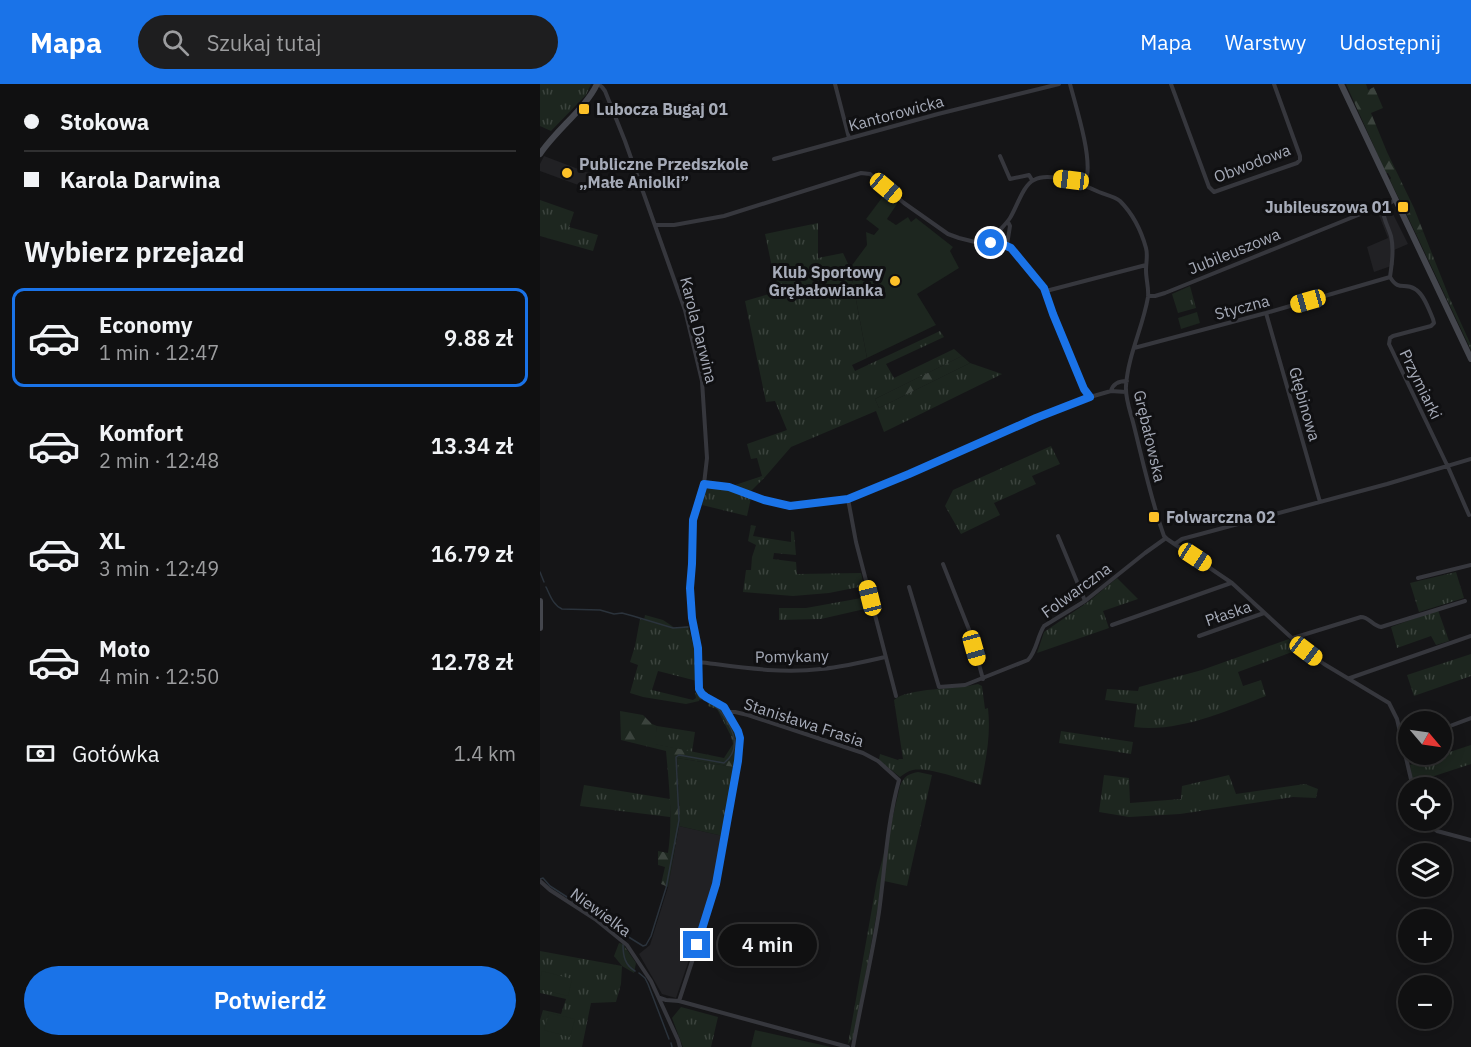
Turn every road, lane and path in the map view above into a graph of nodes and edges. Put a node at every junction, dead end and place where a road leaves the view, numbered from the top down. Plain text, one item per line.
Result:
1 (597, 84) edge
2 (835, 84) edge
3 (1059, 84) edge
4 (1070, 84) edge
5 (1171, 84) edge
6 (1274, 84) edge
7 (1341, 84) edge
8 (849, 138) junction
9 (540, 154) edge
10 (1000, 156) dead end
11 (774, 159) dead end
12 (1032, 180) junction
13 (1083, 184) junction
14 (1396, 200) junction
15 (1383, 207) junction
16 (1008, 222) junction
17 (655, 225) junction
18 (991, 243) junction
19 (1007, 245) junction
20 (1146, 265) junction
21 (1390, 277) junction
22 (1046, 291) junction
23 (1148, 296) junction
24 (1266, 313) junction
25 (1134, 348) junction
26 (1471, 359) edge
27 (1127, 381) junction
28 (1111, 391) junction
29 (1126, 392) junction
30 (1090, 397) junction
31 (1471, 459) edge
32 (1447, 466) junction
33 (704, 484) junction
34 (848, 499) junction
35 (1320, 502) junction
36 (1469, 515) dead end
37 (1058, 536) dead end
38 (1166, 538) junction
39 (1175, 544) junction
40 (943, 564) dead end
41 (1471, 565) edge
42 (1418, 578) dead end
43 (1232, 583) junction
44 (909, 587) dead end
45 (540, 601) edge
46 (1085, 601) junction
47 (1465, 601) dead end
48 (1264, 613) junction
49 (1112, 625) dead end
50 (540, 628) edge
51 (1199, 636) dead end
52 (1471, 636) edge
53 (1292, 638) junction
54 (885, 657) junction
55 (699, 662) junction
56 (1349, 678) junction
57 (983, 679) junction
58 (896, 696) dead end
59 (728, 712) junction
60 (1471, 718) edge
61 (1398, 724) edge
62 (1452, 725) edge
63 (1437, 831) edge
64 (1471, 840) edge
65 (541, 882) edge
66 (660, 998) junction
67 (679, 1001) junction
68 (680, 1047) edge
69 (848, 1047) edge
70 (853, 1047) edge

1 - 9 main road
1 - 17 street, Karola Darwina
2 - 8 street
3 - 8 street, Kantorowicka
4 - 13 street
5 - 6 street, Obwodowa
7 - 14 main road
8 - 11 street, Kantorowicka
10 - 12 street, Grębałowska
12 - 13 street, Grębałowska
12 - 16 street
13 - 20 street, Grębałowska
14 - 15 street, Jubileuszowa
14 - 26 main road
15 - 21 street
15 - 23 street, Jubileuszowa
16 - 18 street
16 - 19 street
17 - 18 street
17 - 33 street, Karola Darwina
18 - 19 street
19 - 22 street
20 - 22 street
20 - 23 street, Grębałowska
21 - 24 street, Styczna
21 - 32 street, Przymiarki
22 - 30 street
23 - 25 street, Grębałowska
24 - 25 street, Styczna
24 - 35 street, Głębinowa
25 - 27 street, Grębałowska
27 - 28 street
27 - 29 street, Grębałowska
28 - 29 street
28 - 30 street
29 - 38 street, Grębałowska
30 - 34 street
31 - 32 street
32 - 35 street
32 - 36 street, Przymiarki
33 - 34 street
33 - 55 street, Karola Darwina
34 - 54 street
35 - 39 street
37 - 46 street
38 - 39 street
38 - 46 street, Folwarczna
39 - 43 street
40 - 57 street
41 - 42 street
43 - 48 street
43 - 49 street
44 - 57 street, Folwarczna
45 - 50 main road
46 - 57 street, Folwarczna
47 - 53 street
48 - 51 street, Płaska
48 - 53 street
52 - 56 street
53 - 56 street
54 - 55 street, Pomykany
54 - 58 street
55 - 59 street, Karola Darwina
56 - 61 street
59 - 67 street
59 - 70 street, Stanisława Frasia
60 - 62 street
63 - 64 street
65 - 66 street, Niewielka
66 - 67 street
66 - 68 street
67 - 69 street

